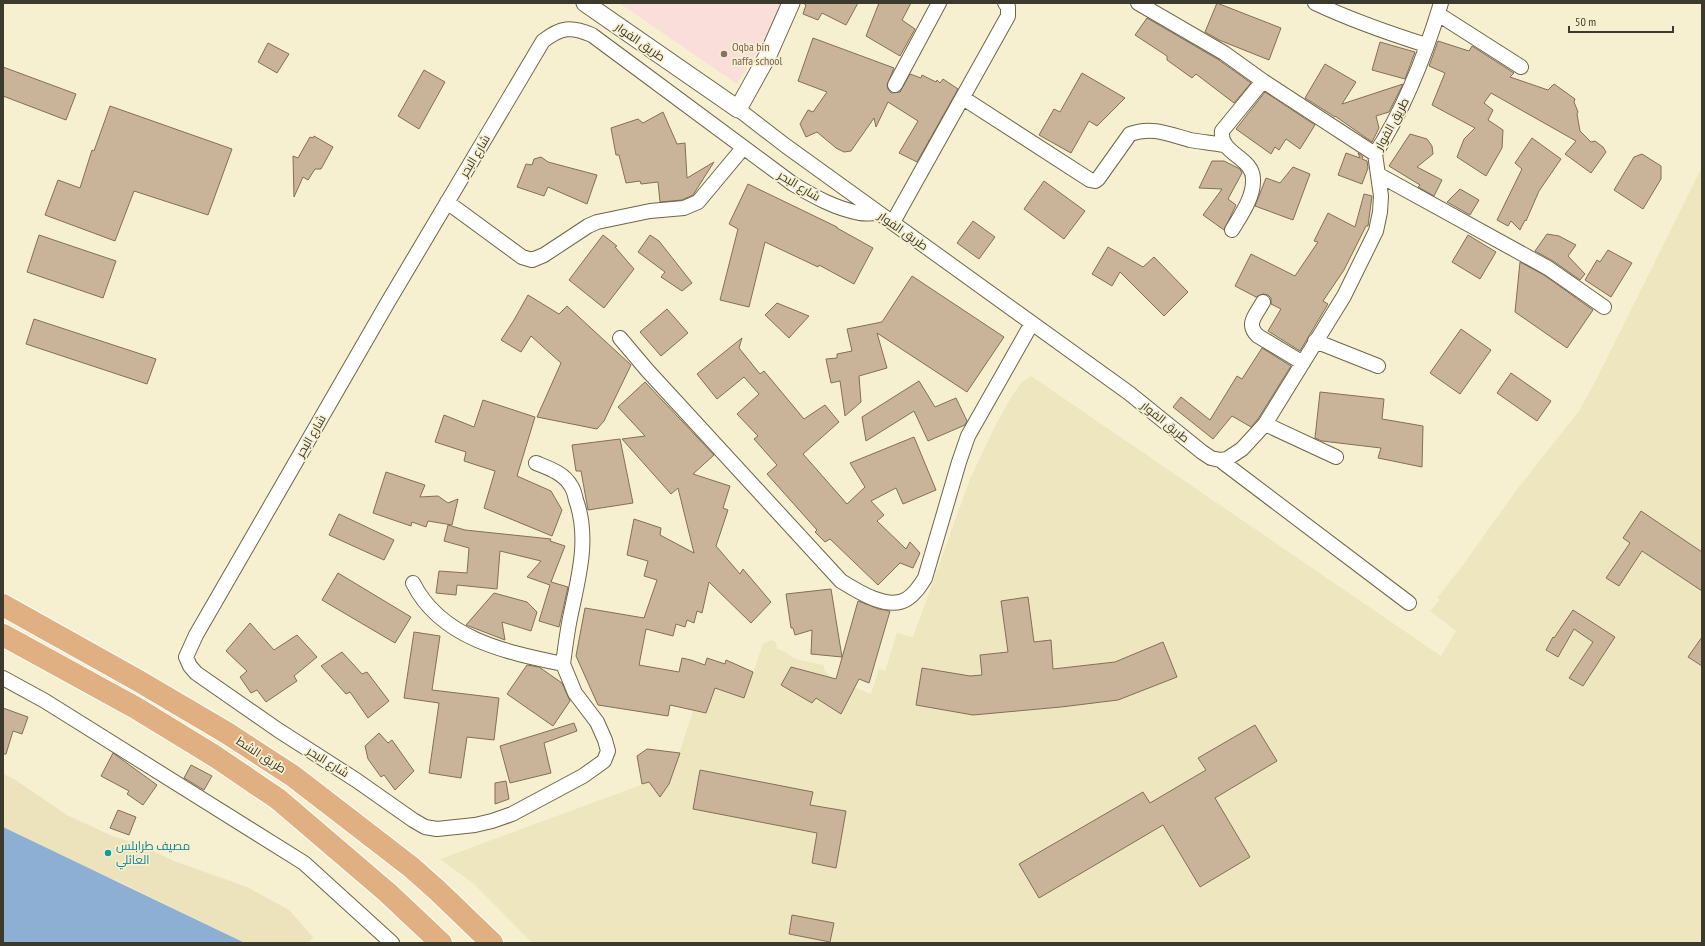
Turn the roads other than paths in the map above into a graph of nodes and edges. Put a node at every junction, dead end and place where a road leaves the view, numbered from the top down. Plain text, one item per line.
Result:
1 (585, 3) edge
2 (791, 3) edge
3 (939, 3) edge
4 (1005, 3) edge
5 (1138, 3) edge
6 (1315, 3) edge
7 (1440, 8) edge
8 (1426, 45) junction
9 (1521, 67) dead end
10 (1263, 81) junction
11 (895, 85) dead end
12 (963, 98) junction
13 (738, 109) junction
14 (1224, 145) junction
15 (743, 148) junction
16 (1375, 154) junction
17 (1379, 175) junction
18 (447, 202) junction
19 (879, 213) junction
20 (892, 222) junction
21 (1232, 230) dead end
22 (1263, 302) dead end
23 (1604, 307) dead end
24 (1032, 323) junction
25 (620, 338) dead end
26 (1315, 341) junction
27 (1303, 363) junction
28 (1378, 366) dead end
29 (1265, 424) junction
30 (1336, 457) dead end
31 (1220, 460) junction
32 (536, 463) dead end
33 (413, 582) dead end
34 (1409, 603) dead end
35 (3, 605) edge
36 (3, 635) edge
37 (563, 664) junction
38 (3, 678) edge
39 (392, 943) edge
40 (441, 943) edge
41 (492, 943) edge

1 - 13 street, طريق الفوار
2 - 13 street
3 - 11 street
4 - 12 street
5 - 10 street
6 - 8 street
7 - 8 street, طريق الفوار
7 - 9 street
8 - 16 street, طريق الفوار
10 - 14 street
10 - 16 street
12 - 14 street
12 - 20 street
13 - 19 street, طريق الفوار
14 - 21 street
15 - 18 street
15 - 18 street, شارع البحر
15 - 19 street, شارع البحر
16 - 17 street, طريق الفوار
17 - 23 street
17 - 26 street, طريق الفوار
18 - 37 street, شارع البحر
19 - 20 street, طريق الفوار
20 - 24 street, طريق الفوار
22 - 27 street
24 - 25 street
24 - 31 street, طريق الفوار
26 - 27 street, طريق الفوار
26 - 28 street
27 - 29 street, طريق الفوار
29 - 30 street
29 - 31 street, طريق الفوار
31 - 34 street, طريق الفوار
32 - 37 street
33 - 37 street
35 - 41 highway, طريق الشط
36 - 40 highway
38 - 39 street

